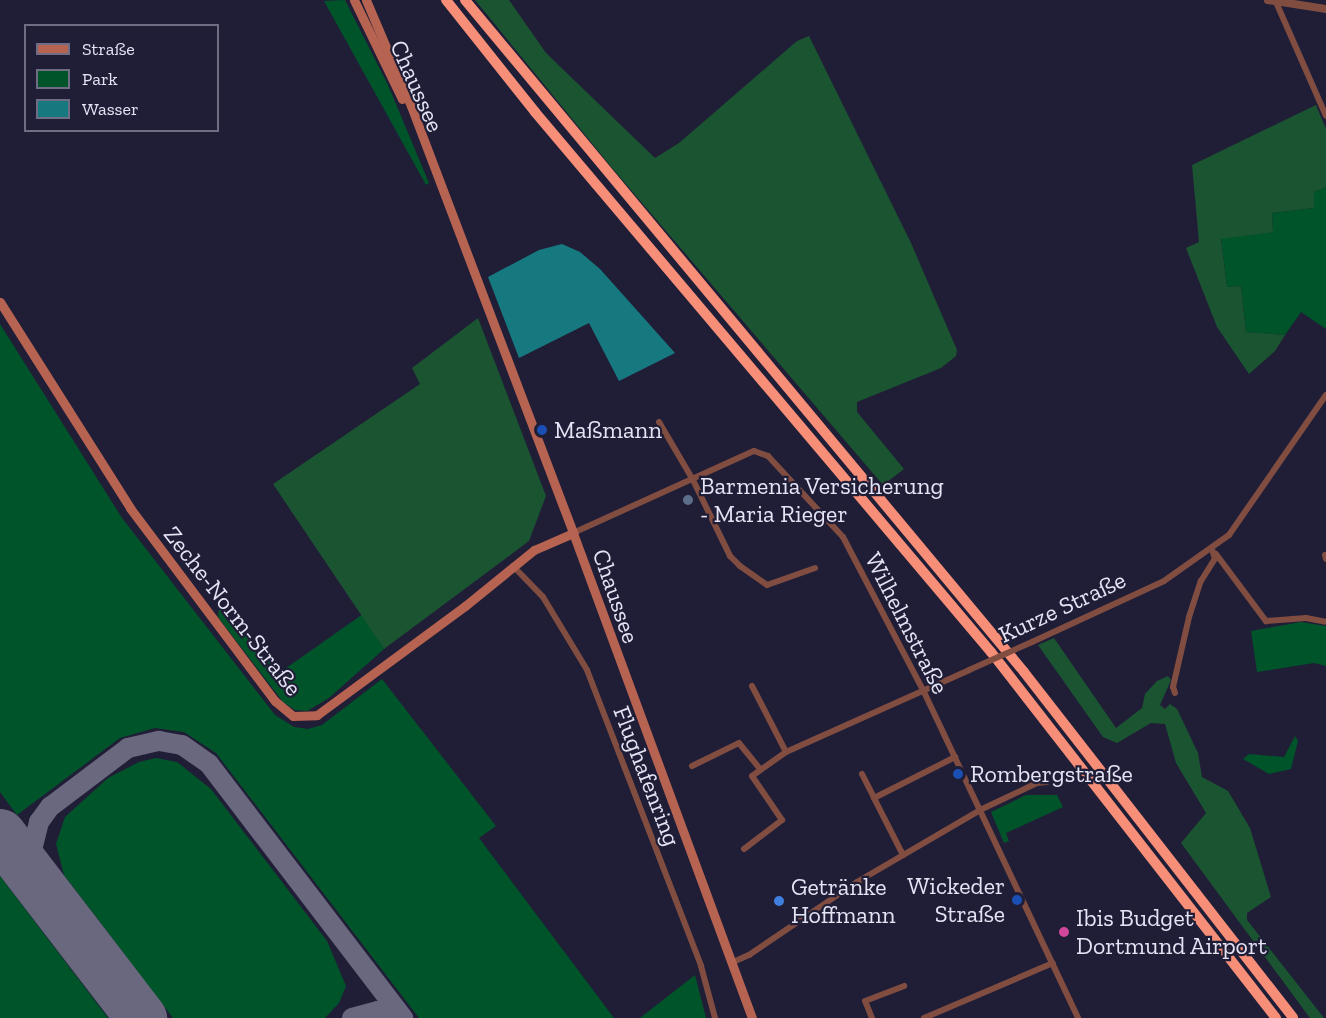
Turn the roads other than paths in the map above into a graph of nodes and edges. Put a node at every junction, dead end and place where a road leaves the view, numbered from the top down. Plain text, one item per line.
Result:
1 (354, 0) edge
2 (366, 0) edge
3 (446, 0) edge
4 (465, 0) edge
5 (1272, 1) edge
6 (1326, 9) edge
7 (1326, 116) edge
8 (441, 189) junction
9 (0, 302) edge
10 (1326, 395) edge
11 (659, 422) dead end
12 (693, 480) junction
13 (573, 533) junction
14 (1212, 549) junction
15 (513, 566) junction
16 (815, 568) dead end
17 (1326, 622) edge
18 (752, 686) dead end
19 (924, 692) junction
20 (1176, 693) dead end
21 (786, 752) junction
22 (955, 757) junction
23 (692, 766) dead end
24 (760, 769) junction
25 (862, 774) dead end
26 (1047, 782) dead end
27 (874, 798) junction
28 (981, 810) junction
29 (744, 849) dead end
30 (903, 855) junction
31 (731, 963) junction
32 (1053, 963) junction
33 (904, 986) dead end
34 (715, 1018) edge
35 (752, 1018) edge
36 (872, 1018) edge
37 (924, 1018) edge
38 (1078, 1018) edge
39 (1276, 1018) edge
40 (1293, 1018) edge

1 - 8 main road, Chaussee
2 - 8 main road, Chaussee
3 - 39 highway
4 - 40 highway
5 - 6 street
5 - 7 street
8 - 13 main road, Chaussee
9 - 15 main road, Zeche-Norm-Straße
10 - 14 street, Kurze Straße
11 - 12 street
12 - 13 street, Wilhelmstraße
12 - 16 street
12 - 19 street, Wilhelmstraße
13 - 15 main road, Zeche-Norm-Straße
13 - 31 main road, Chaussee
14 - 17 street
14 - 19 street, Kurze Straße, bridge
14 - 20 street
15 - 34 street, Flughafenring
18 - 21 street
19 - 21 street
19 - 22 street, Wilhelmstraße
21 - 24 street
22 - 27 street
22 - 28 street, Wilhelmstraße
23 - 24 street
24 - 29 street
25 - 27 street
26 - 28 street
27 - 30 street
28 - 30 street
28 - 32 street, Wilhelmstraße
30 - 31 street
31 - 35 main road, Chaussee
32 - 37 street
32 - 38 street, Wilhelmstraße
33 - 36 street

